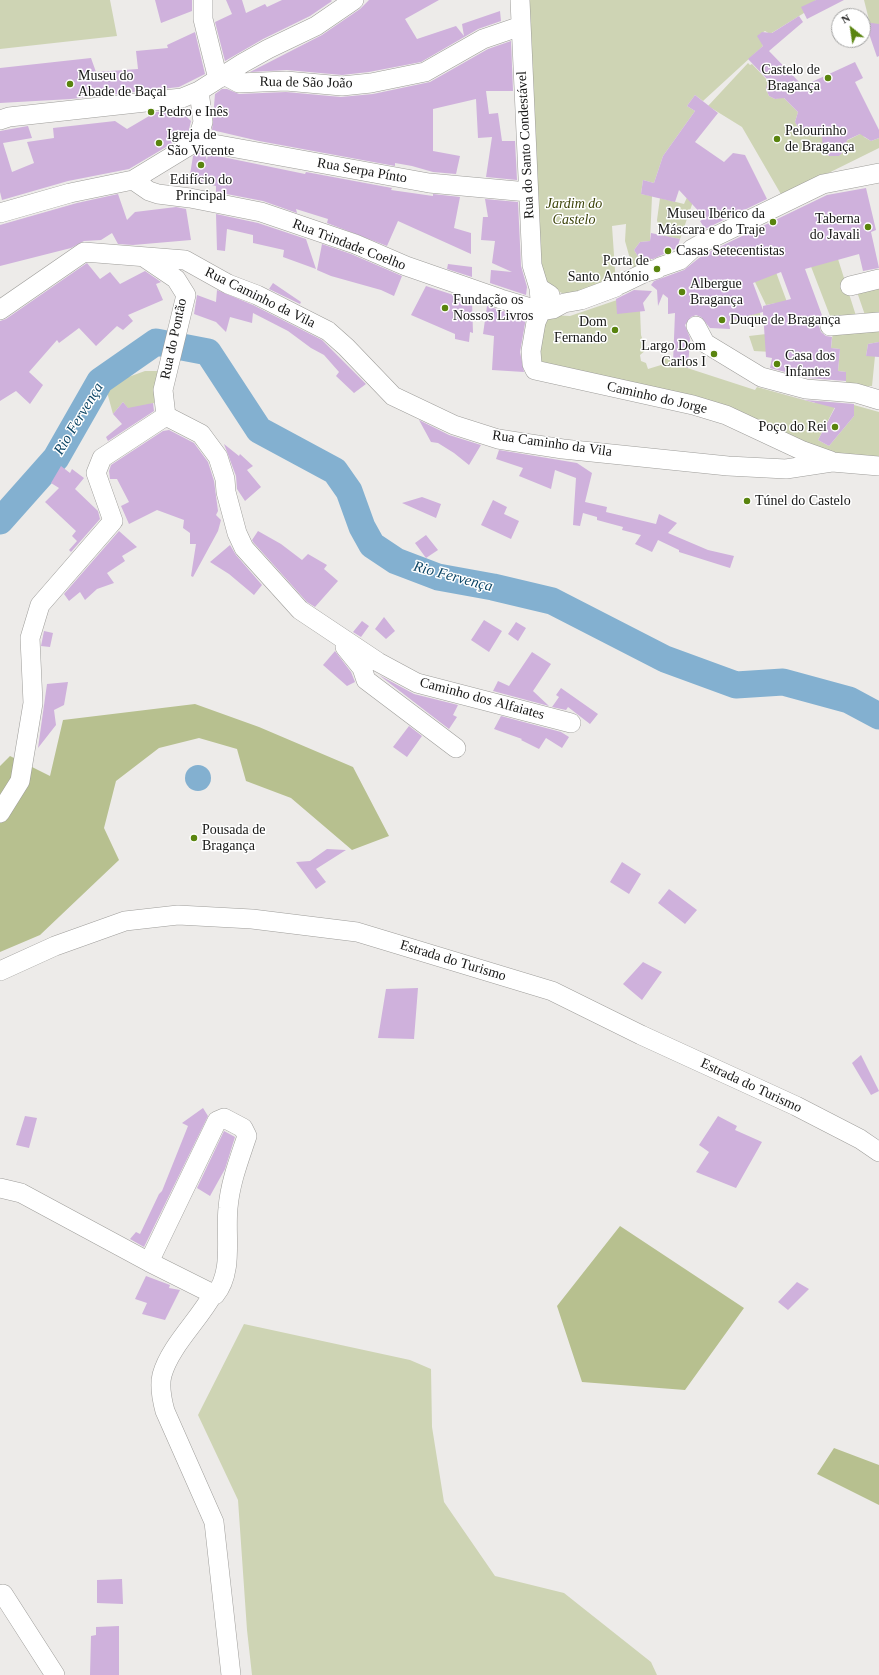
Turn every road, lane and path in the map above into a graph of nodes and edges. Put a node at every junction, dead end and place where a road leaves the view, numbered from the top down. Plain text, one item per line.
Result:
1 (203, 0) edge
2 (354, 0) edge
3 (520, 0) edge
4 (521, 26) junction
5 (221, 77) junction
6 (199, 91) junction
7 (0, 120) edge
8 (198, 141) junction
9 (879, 173) edge
10 (133, 180) junction
11 (528, 192) junction
12 (0, 214) edge
13 (145, 258) junction
14 (879, 279) edge
15 (850, 286) dead end
16 (539, 288) junction
17 (564, 303) junction
18 (0, 310) edge
19 (541, 311) junction
20 (879, 322) edge
21 (696, 326) dead end
22 (830, 326) dead end
23 (879, 400) edge
24 (166, 416) junction
25 (832, 462) junction
26 (879, 466) edge
27 (334, 633) junction
28 (571, 723) dead end
29 (456, 748) dead end
30 (0, 813) edge
31 (0, 971) edge
32 (879, 1152) edge
33 (0, 1188) edge
34 (149, 1262) junction
35 (213, 1294) junction
36 (3, 1594) dead end
37 (55, 1675) edge
38 (231, 1675) edge

1 - 5 street
2 - 5 street
3 - 4 street, Rua do Santo Condestável
4 - 5 street, Rua de São João
4 - 11 street, Rua do Santo Condestável
5 - 6 street
6 - 7 street
6 - 8 street
8 - 10 street
8 - 11 street, Rua Serpa Pínto
9 - 17 street
10 - 12 street
10 - 19 street, Rua Trindade Coelho
11 - 16 street, Rua do Santo Condestável
13 - 18 street, Rua Caminho da Vila
13 - 24 street, Rua do Pontão
13 - 25 street, Rua Caminho da Vila
14 - 15 street
16 - 17 street
16 - 19 street, Rua do Santo Condestável
17 - 19 street
19 - 25 street, Caminho do Jorge
20 - 22 street
21 - 23 street
24 - 27 street, Caminho dos Alfaiates
24 - 30 street
25 - 26 street
27 - 28 street, Caminho dos Alfaiates
27 - 29 street
31 - 32 street, Estrada do Turismo
33 - 34 street
34 - 35 street
34 - 35 street
35 - 38 street
36 - 37 street

